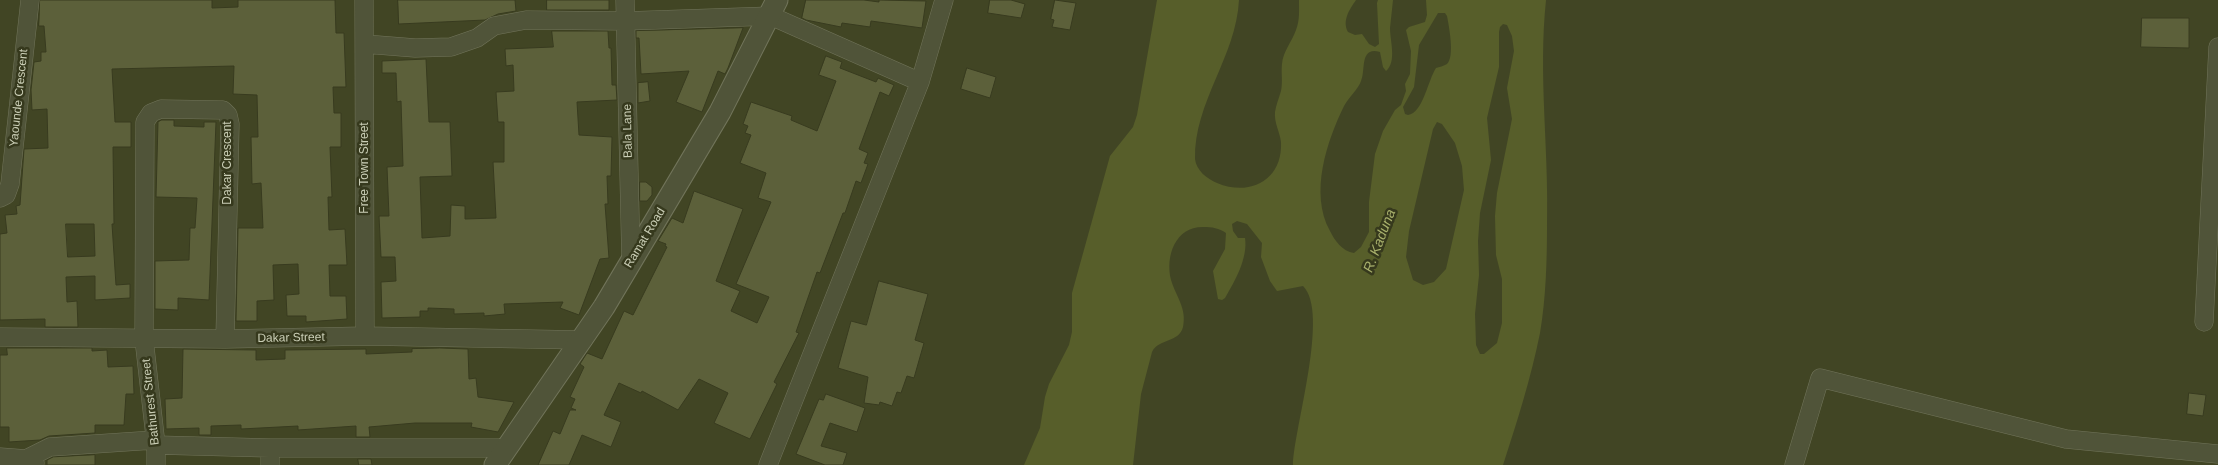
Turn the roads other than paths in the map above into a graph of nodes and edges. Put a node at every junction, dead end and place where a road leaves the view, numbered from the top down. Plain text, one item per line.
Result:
1 (30, 0) edge
2 (364, 0) edge
3 (625, 0) edge
4 (944, 0) edge
5 (774, 8) edge
6 (625, 20) junction
7 (366, 44) junction
8 (2218, 47) edge
9 (920, 82) junction
10 (3, 196) edge
11 (2213, 237) edge
12 (631, 261) junction
13 (2204, 322) dead end
14 (365, 336) junction
15 (0, 337) edge
16 (144, 339) junction
17 (225, 339) junction
18 (582, 340) junction
19 (155, 442) junction
20 (2218, 454) edge
21 (270, 457) edge
22 (501, 457) edge
23 (0, 458) edge
24 (31, 462) edge
25 (156, 465) edge
26 (768, 465) edge
27 (1794, 465) edge

1 - 10 street, Yaounde Crescent
2 - 7 street, Free Town Street
3 - 6 street, Bala Lane
4 - 9 street
5 - 6 street
5 - 9 street
5 - 12 street, Ramat Road
6 - 7 street
6 - 12 street, Bala Lane
7 - 14 street, Free Town Street
8 - 11 street
9 - 26 street
11 - 13 street
12 - 18 street, Ramat Road
14 - 17 street, Dakar Street
14 - 18 street, Dakar Street
15 - 16 street, Dakar Street
16 - 17 street, Dakar Street
16 - 17 street, Dakar Crescent
16 - 19 street, Bathurest Street
18 - 22 street, Ramat Road
19 - 21 street
19 - 24 street
19 - 25 street, Bathurest Street
20 - 27 street
21 - 22 street
23 - 24 street

